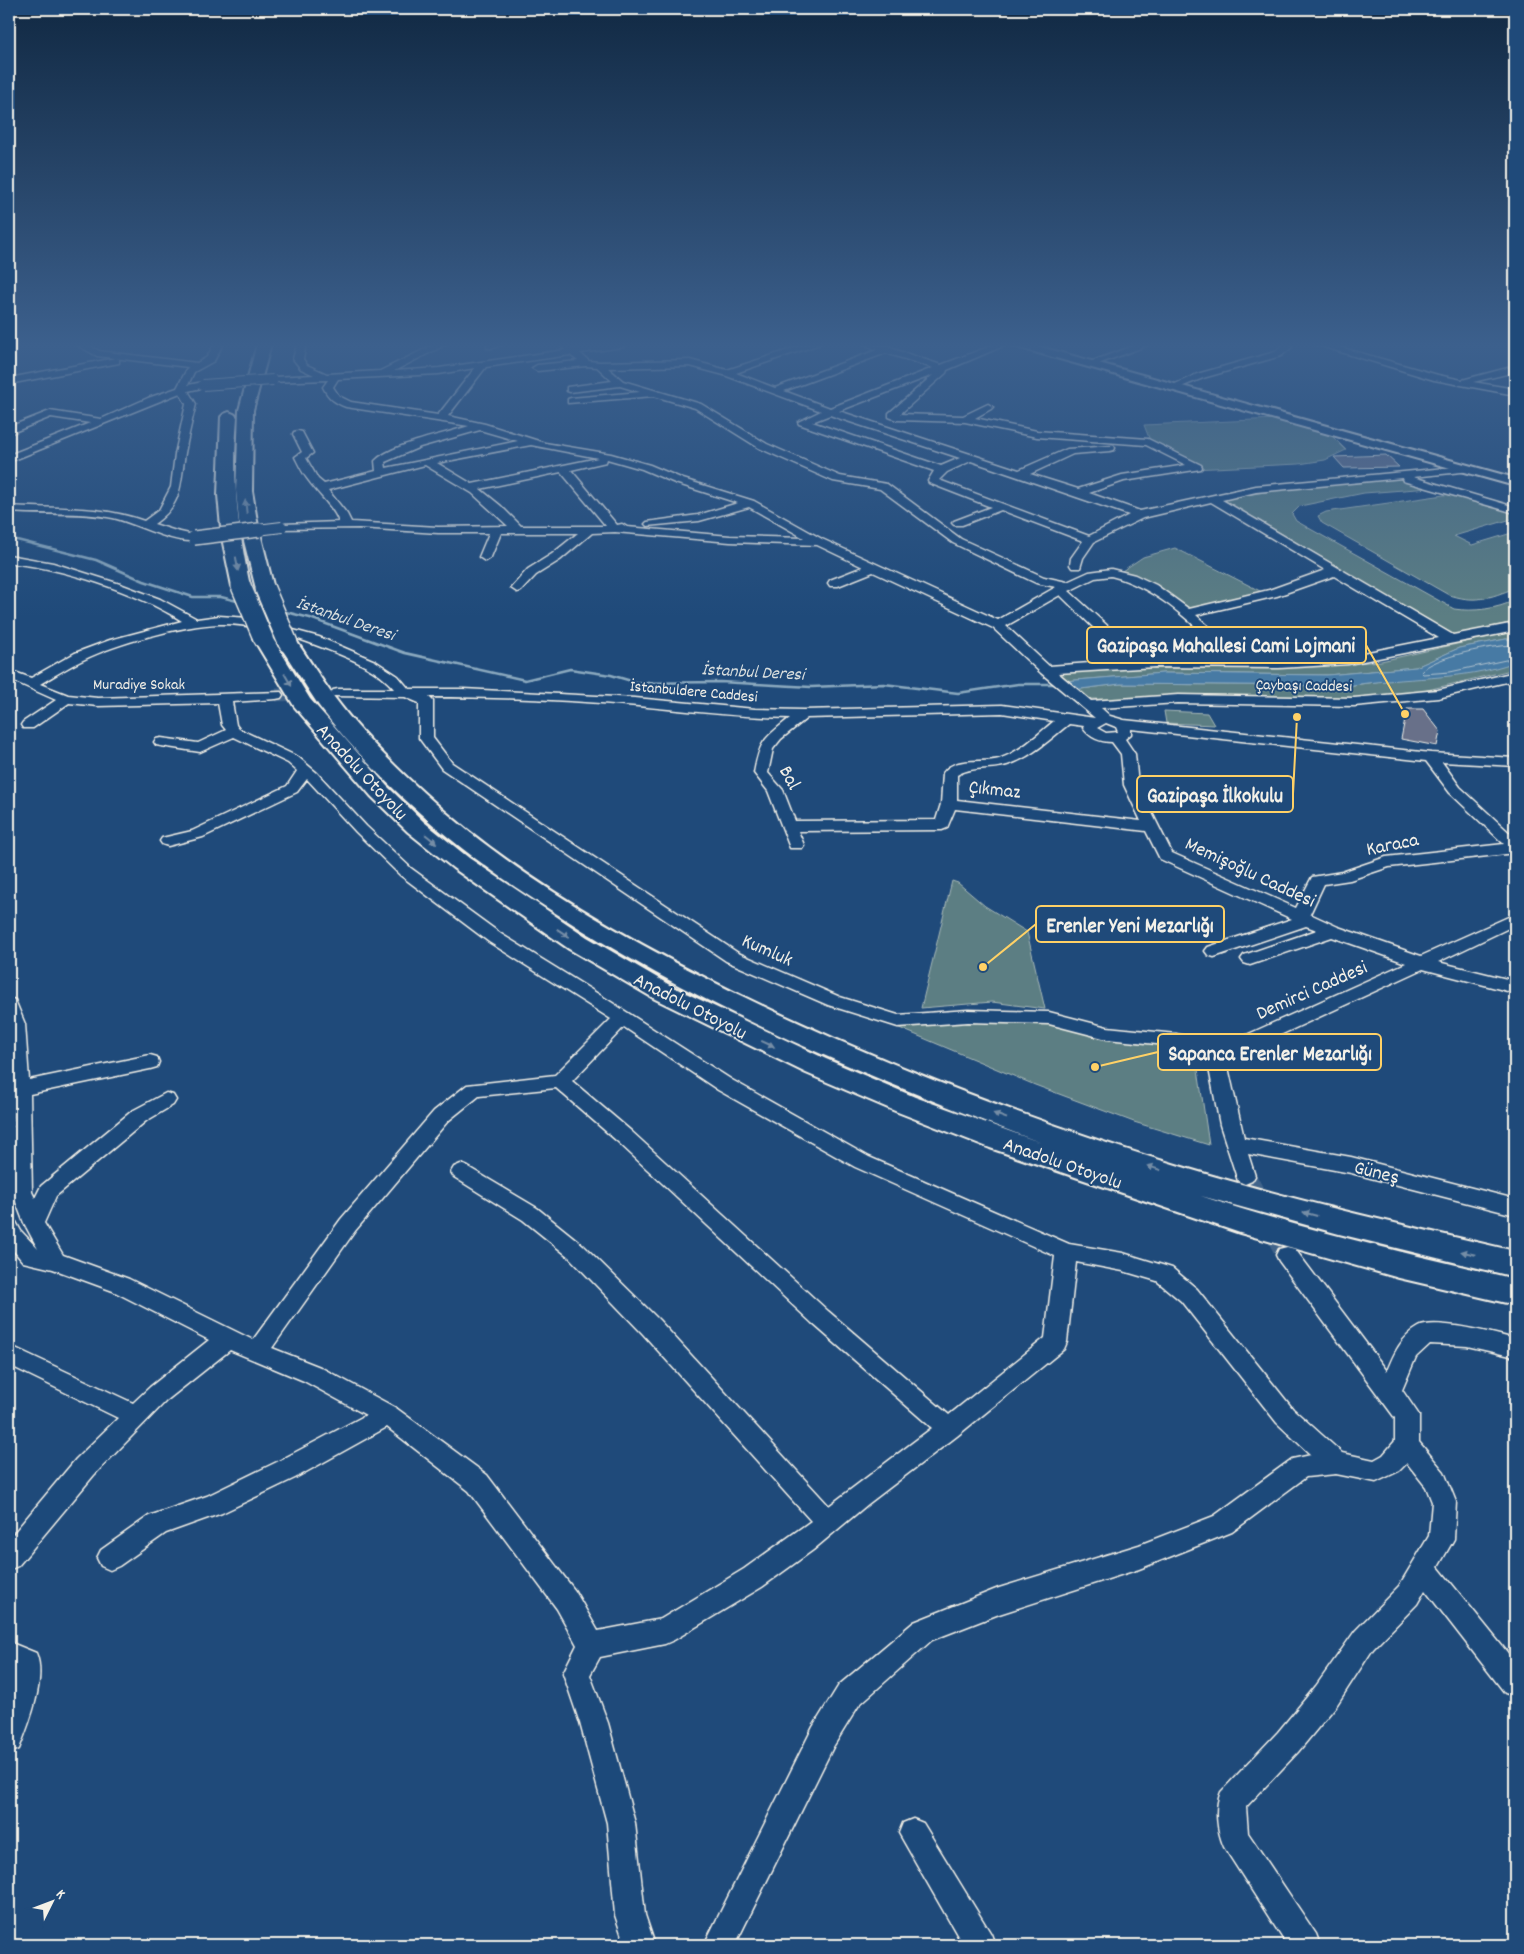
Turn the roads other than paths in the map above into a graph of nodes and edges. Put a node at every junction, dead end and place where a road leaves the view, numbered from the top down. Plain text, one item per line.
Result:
1 (69, 435) edge
2 (184, 435) edge
3 (230, 435) edge
4 (242, 435) edge
5 (299, 435) edge
6 (451, 435) edge
7 (511, 435) edge
8 (746, 435) edge
9 (841, 435) edge
10 (903, 435) edge
11 (1054, 435) edge
12 (1345, 435) edge
13 (1356, 435) edge
14 (532, 442) junction
15 (1155, 445) junction
16 (612, 458) junction
17 (970, 458) junction
18 (9, 459) edge
19 (427, 462) junction
20 (564, 468) junction
21 (1467, 469) junction
22 (942, 470) junction
23 (381, 472) junction
24 (1020, 474) junction
25 (1394, 475) junction
26 (1515, 480) edge
27 (472, 487) junction
28 (322, 488) junction
29 (1078, 493) junction
30 (1213, 499) junction
31 (750, 503) junction
32 (1000, 507) junction
33 (9, 509) edge
34 (1515, 510) edge
35 (1139, 515) junction
36 (958, 523) dead end
37 (146, 525) junction
38 (346, 525) junction
39 (615, 529) junction
40 (496, 530) junction
41 (518, 530) junction
42 (588, 530) junction
43 (1090, 540) junction
44 (819, 542) junction
45 (485, 557) dead end
46 (9, 559) edge
47 (1076, 565) dead end
48 (874, 567) junction
49 (1334, 571) junction
50 (834, 583) dead end
51 (517, 588) dead end
52 (1065, 588) junction
53 (1188, 613) junction
54 (194, 623) junction
55 (998, 625) junction
56 (1515, 627) edge
57 (276, 640) junction
58 (1451, 640) junction
59 (1242, 663) junction
60 (1111, 665) junction
61 (1046, 670) junction
62 (9, 674) edge
63 (1515, 676) edge
64 (29, 684) junction
65 (404, 692) junction
66 (338, 693) tunnel mouth
67 (276, 696) tunnel mouth
68 (66, 699) junction
69 (224, 699) junction
70 (1084, 703) junction
71 (803, 714) junction
72 (1046, 716) junction
73 (1065, 720) junction
74 (1096, 723) junction
75 (28, 725) dead end
76 (234, 732) junction
77 (1116, 734) junction
78 (161, 742) dead end
79 (1431, 757) junction
80 (1515, 762) edge
81 (305, 771) junction
82 (949, 804) junction
83 (789, 826) junction
84 (1152, 827) junction
85 (168, 841) dead end
86 (796, 845) dead end
87 (1515, 847) edge
88 (1304, 918) junction
89 (1515, 919) edge
90 (1332, 931) junction
91 (1214, 951) dead end
92 (1250, 959) dead end
93 (1422, 963) junction
94 (1515, 987) edge
95 (9, 1004) edge
96 (623, 1018) junction
97 (1214, 1048) junction
98 (150, 1062) dead end
99 (560, 1081) junction
100 (20, 1090) junction
101 (166, 1100) dead end
102 (1236, 1144) junction
103 (461, 1172) dead end
104 (1245, 1176) tunnel mouth
105 (1515, 1207) edge
106 (34, 1222) junction
107 (9, 1228) edge
108 (1066, 1252) junction
109 (1287, 1254) tunnel mouth
110 (55, 1261) junction
111 (1515, 1264) edge
112 (1515, 1292) edge
113 (227, 1339) junction
114 (1515, 1348) edge
115 (257, 1351) junction
116 (9, 1354) edge
117 (1390, 1391) junction
118 (388, 1415) junction
119 (136, 1416) junction
120 (949, 1429) junction
121 (1407, 1444) junction
122 (1336, 1463) junction
123 (828, 1522) junction
124 (9, 1558) edge
125 (110, 1558) dead end
126 (1424, 1569) junction
127 (592, 1645) junction
128 (9, 1655) edge
129 (1515, 1683) edge
130 (9, 1739) edge
131 (913, 1833) dead end
132 (640, 1945) edge
133 (719, 1945) edge
134 (980, 1945) edge
135 (1305, 1945) edge

1 - 18 street
2 - 37 street
3 -> 57 highway, Anadolu Otoyolu, bridge
57 -> 4 highway, Anadolu Otoyolu, bridge
5 - 28 street
6 - 23 street
7 - 14 street
8 - 52 street
9 - 22 street
10 - 17 street
11 - 15 street
12 - 21 main road
13 - 26 main road
14 - 16 street
14 - 19 street
15 - 24 street
15 - 29 street
16 - 20 street
16 - 31 street
17 - 22 street
17 - 24 street
19 - 23 street
19 - 27 street
20 - 27 street
20 - 39 street
21 - 25 street
21 - 26 main road
22 - 32 street
23 - 28 street
24 - 29 street
25 - 30 street
25 - 34 street
27 - 41 street
28 - 38 street
29 - 35 street
30 - 35 street
30 - 49 street
31 - 39 street
31 - 44 street
32 - 36 street
32 - 43 street
33 - 37 street
35 - 43 street
37 - 38 street, bridge
38 - 40 street
39 - 42 street
39 - 44 street
40 - 41 street
40 - 45 street
41 - 42 street
42 - 51 street
43 - 47 street
44 - 48 street
46 - 54 street
48 - 50 street
48 - 55 street
49 - 53 street
49 - 58 street
52 - 53 street
52 - 55 street
52 - 60 street
53 - 59 street
54 - 64 street
54 - 65 street
55 - 61 street
56 - 58 street
111 -> 57 highway, Anadolu Otoyolu
57 -> 112 highway, Anadolu Otoyolu
58 - 59 street
59 - 60 street
60 - 61 street
61 - 70 street
62 - 64 street, Muradiye Sokak
63 - 70 street, Çaybaşı Caddesi
64 - 68 street, Muradiye Sokak
65 - 66 street, İstanbuldere Caddesi
65 - 71 street, İstanbuldere Caddesi
65 - 97 street, Kumluk
67 - 69 street, Muradiye Sokak
68 - 69 street, Muradiye Sokak
68 - 75 street
69 - 76 street
70 - 72 street, İstanbuldere Caddesi
70 - 74 street
71 - 72 street, İstanbuldere Caddesi
71 - 83 street, Bal
72 - 73 street, İstanbuldere Caddesi
72 - 74 street, İstanbuldere Caddesi
73 - 74 street, İstanbuldere Caddesi
73 - 82 street
74 - 77 street
74 - 77 street
76 - 78 street
76 - 81 street
77 - 79 street
77 - 84 street, Memişoğlu Caddesi
79 - 80 street
79 - 87 street
81 - 85 street
81 - 96 street
82 - 83 street, Çıkmaz
82 - 84 street, Çıkmaz
83 - 86 street, Bal
84 - 88 street, Memişoğlu Caddesi
87 - 88 street, Karaca
88 - 90 street, Memişoğlu Caddesi
88 - 91 street
89 - 93 street, Demirci Caddesi
90 - 92 street
90 - 93 street, Memişoğlu Caddesi
93 - 94 street, Memişoğlu Caddesi
93 - 97 street, Demirci Caddesi
95 - 100 street
96 - 99 street
96 - 108 street
97 - 102 street
98 - 100 street
99 - 115 street
99 - 120 street
100 - 106 street
101 - 106 street
102 - 104 street
102 - 105 street, Güneş
103 - 123 street
106 - 110 street
107 - 110 street
108 - 120 street
108 - 122 street
109 - 117 street
110 - 113 street
113 - 115 street
113 - 119 street
114 - 117 street
115 - 118 street
116 - 119 street
117 - 121 street
118 - 125 street
118 - 127 street
119 - 124 street
120 - 123 street
121 - 122 street
121 - 126 street
122 - 133 street
123 - 127 street
126 - 129 street
126 - 135 street
127 - 132 street
128 - 130 street
131 - 134 street

